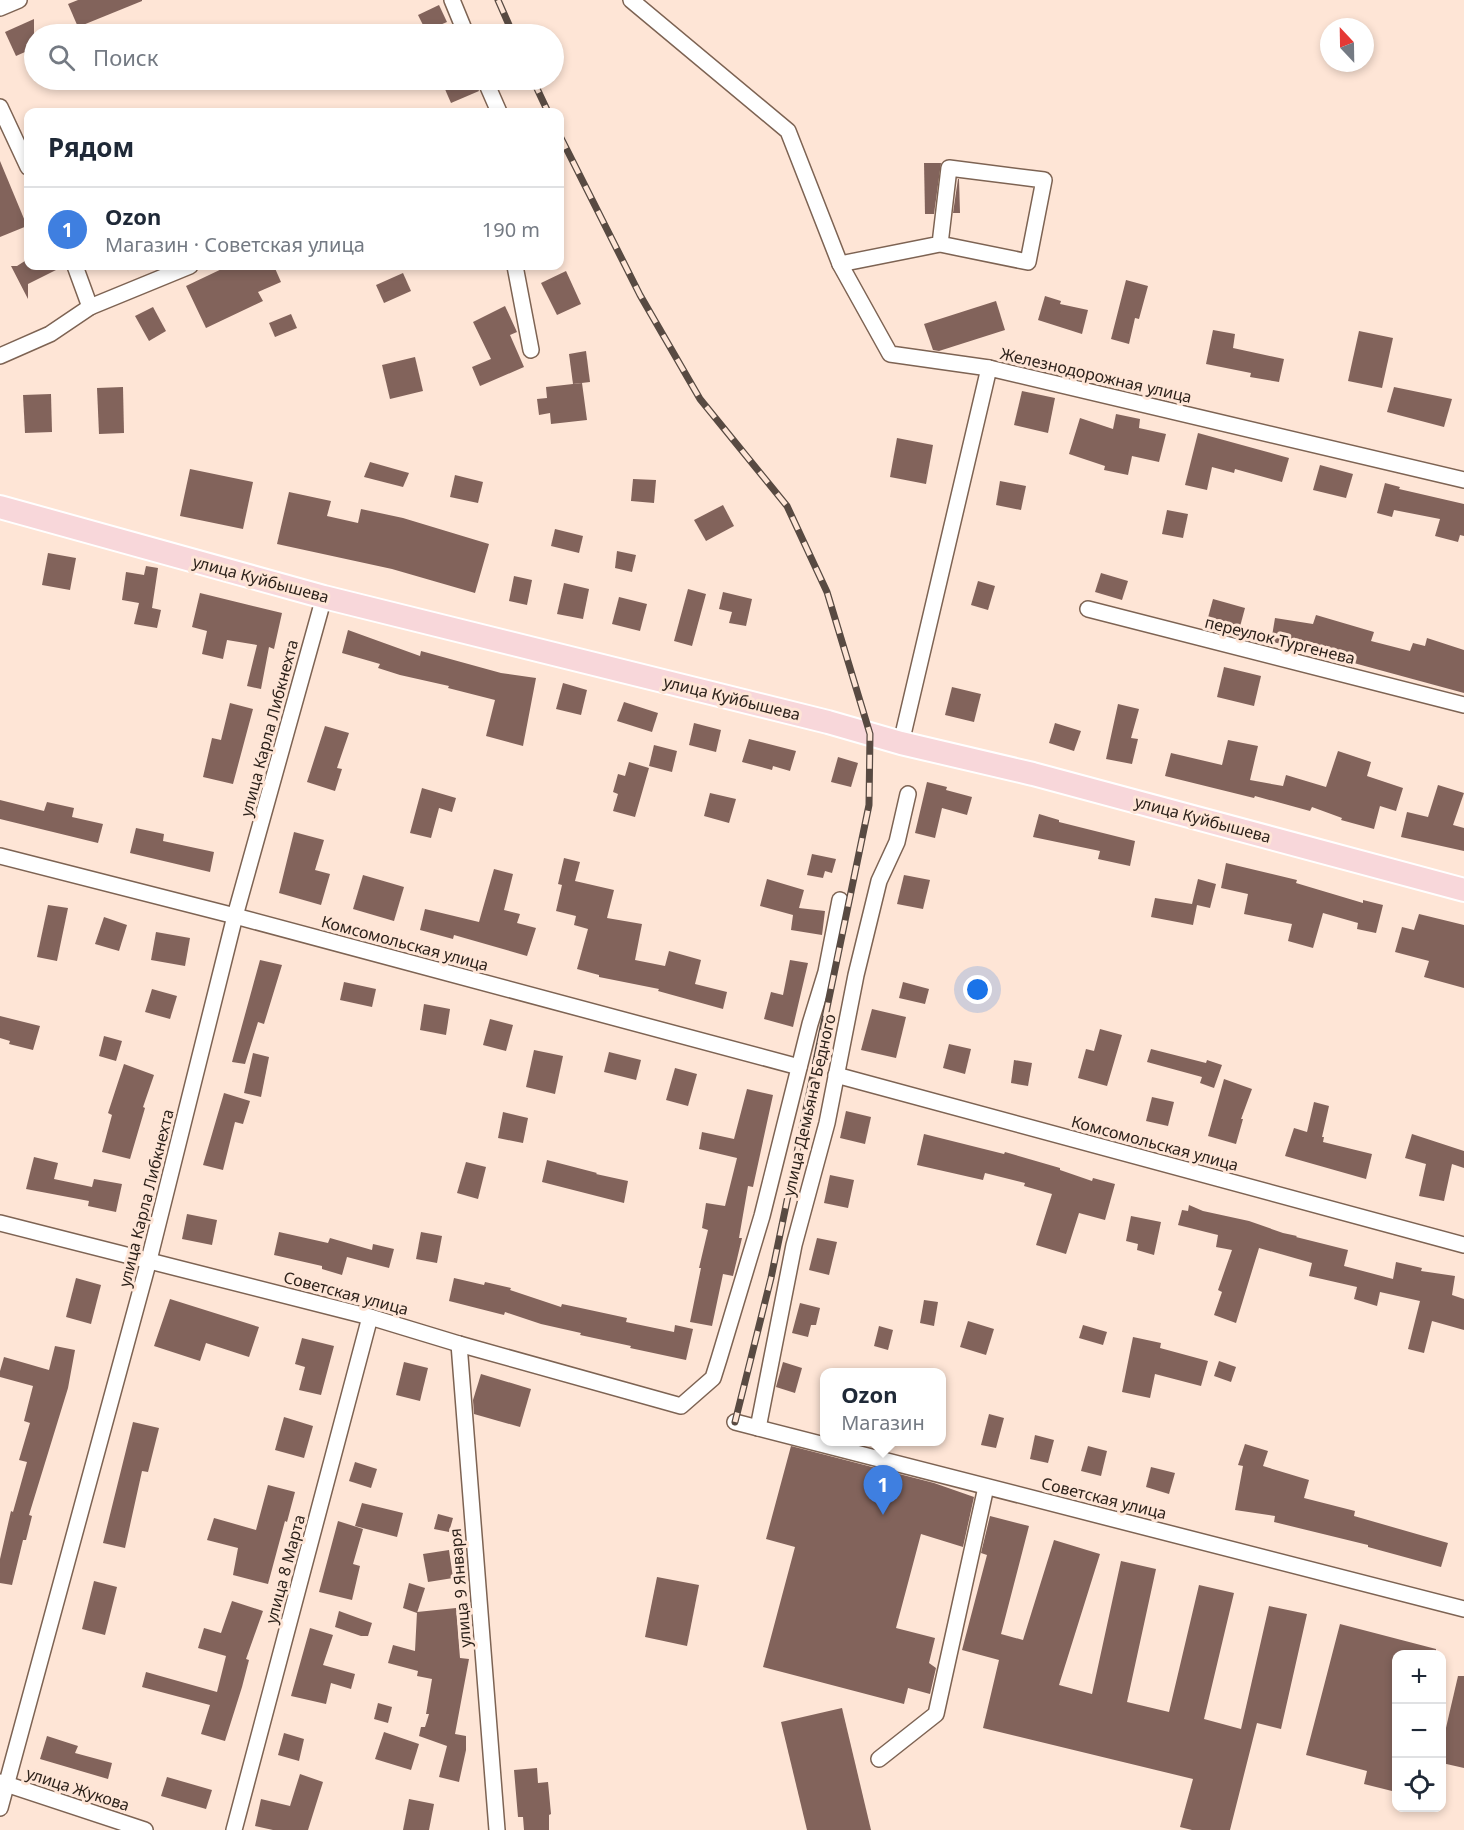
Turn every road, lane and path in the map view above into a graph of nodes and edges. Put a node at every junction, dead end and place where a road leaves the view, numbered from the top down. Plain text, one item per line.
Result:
1 (19, 0) edge
2 (452, 0) edge
3 (631, 0) edge
4 (0, 8) edge
5 (462, 24) edge
6 (489, 90) edge
7 (0, 107) edge
8 (497, 108) edge
9 (24, 158) edge
10 (940, 244) junction
11 (840, 264) junction
12 (76, 270) edge
13 (180, 270) edge
14 (516, 270) edge
15 (90, 307) junction
16 (531, 350) dead end
17 (0, 356) edge
18 (989, 368) junction
19 (1464, 480) edge
20 (0, 507) edge
21 (324, 597) junction
22 (1088, 609) dead end
23 (1464, 705) edge
24 (901, 742) junction
25 (908, 794) dead end
26 (0, 856) edge
27 (1464, 890) edge
28 (840, 900) dead end
29 (235, 916) junction
30 (799, 1067) junction
31 (836, 1075) junction
32 (0, 1223) edge
33 (1464, 1245) edge
34 (149, 1260) junction
35 (370, 1317) junction
36 (459, 1344) junction
37 (735, 1422) dead end
38 (758, 1428) junction
39 (820, 1444) edge
40 (828, 1446) edge
41 (986, 1487) junction
42 (1464, 1609) edge
43 (879, 1759) dead end
44 (3, 1783) edge
45 (0, 1808) edge
46 (145, 1830) edge
47 (234, 1830) edge
48 (497, 1830) edge

1 - 4 street
2 - 5 street
3 - 11 street
6 - 8 street
7 - 9 street
10 - 10 street
10 - 11 street
11 - 18 street
12 - 15 street
13 - 15 street
14 - 16 street
15 - 17 street
18 - 19 street, Железнодорожная улица
18 - 24 street, Железнодорожная улица
20 - 21 main road, улица Куйбышева
21 - 24 main road, улица Куйбышева
21 - 29 street, улица Карла Либкнехта
22 - 23 street, переулок Тургенева
24 - 27 main road, улица Куйбышева
25 - 31 street, улица Демьяна Бедного
26 - 29 street, Комсомольская улица
28 - 30 street
29 - 30 street, Комсомольская улица
29 - 34 street, улица Карла Либкнехта
30 - 36 street, Советская улица
31 - 33 street, Комсомольская улица
31 - 38 street, улица Демьяна Бедного
32 - 34 street, Советская улица
34 - 35 street, Советская улица
34 - 44 street, улица Карла Либкнехта
35 - 36 street, Советская улица
35 - 47 street, улица 8 Марта
36 - 48 street, улица 9 Января
37 - 38 street, Советская улица
38 - 39 street, Советская улица
40 - 41 street, Советская улица
41 - 42 street, Советская улица
41 - 43 street
44 - 45 street, улица Карла Либкнехта
44 - 46 street, улица Жукова

